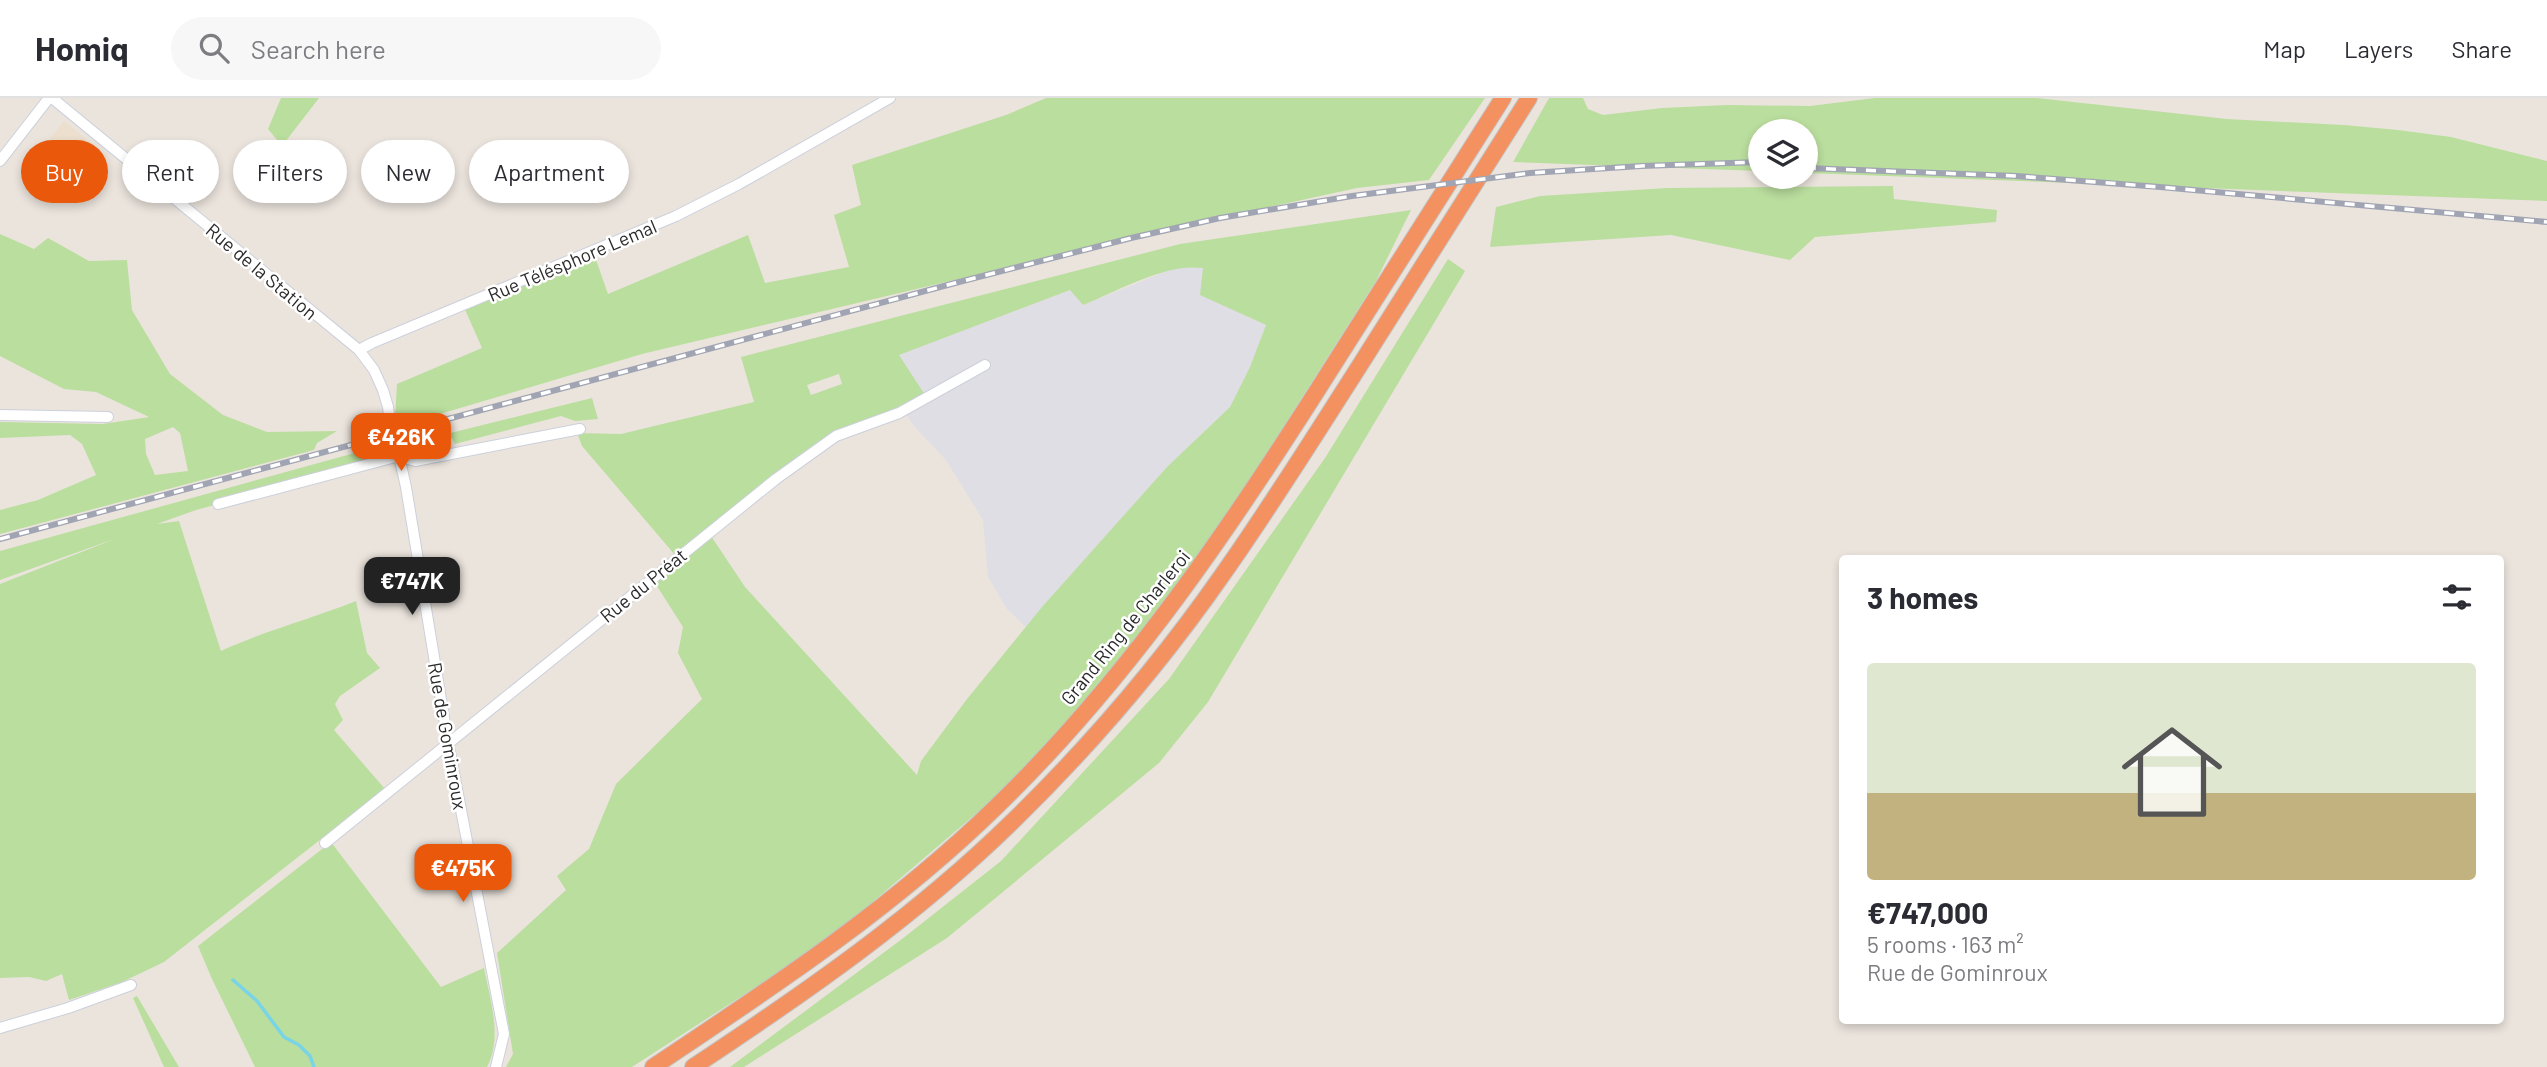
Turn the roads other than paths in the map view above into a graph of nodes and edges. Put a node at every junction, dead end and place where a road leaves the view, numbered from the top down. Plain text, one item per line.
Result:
1 (50, 98) edge
2 (890, 98) edge
3 (1503, 98) edge
4 (1529, 98) edge
5 (0, 161) edge
6 (359, 350) junction
7 (985, 365) dead end
8 (0, 415) edge
9 (108, 417) dead end
10 (580, 429) dead end
11 (399, 456) junction
12 (406, 487) joint
13 (218, 504) dead end
14 (448, 742) junction
15 (325, 843) dead end
16 (131, 985) dead end
17 (0, 1028) edge
18 (496, 1067) edge
19 (653, 1067) edge
20 (693, 1067) edge

1 - 5 street
1 - 6 street, Rue de la Station
2 - 6 street, Rue Télésphore Lemal
3 - 19 highway, Grand Ring de Charleroi
4 - 20 highway
6 - 11 street, Rue de la Station
7 - 14 street, Rue du Préat
8 - 9 street
10 - 11 street
11 - 12 street, Rue de la Station
11 - 13 street
12 - 14 street, Rue de Gominroux
14 - 15 street, Rue du Préat
14 - 18 street, Rue de Gominroux
16 - 17 street

